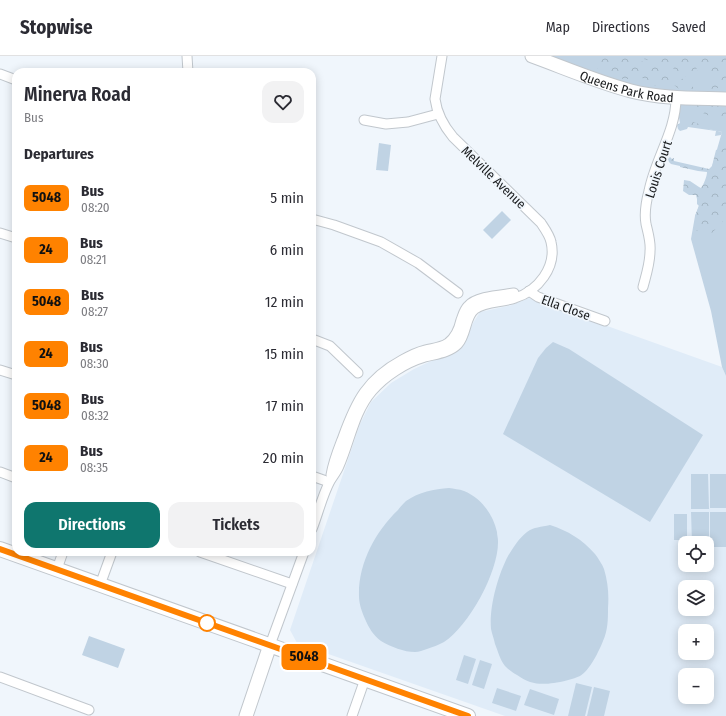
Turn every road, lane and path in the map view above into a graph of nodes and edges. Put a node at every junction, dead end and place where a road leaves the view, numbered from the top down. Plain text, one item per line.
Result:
1 (187, 56) edge
2 (442, 56) edge
3 (532, 56) edge
4 (188, 68) edge
5 (0, 74) edge
6 (12, 78) edge
7 (676, 98) junction
8 (726, 99) edge
9 (438, 114) junction
10 (364, 120) dead end
11 (316, 220) edge
12 (0, 233) edge
13 (12, 237) edge
14 (643, 287) dead end
15 (529, 291) junction
16 (458, 293) dead end
17 (605, 321) dead end
18 (316, 341) edge
19 (0, 370) edge
20 (358, 373) dead end
21 (12, 374) edge
22 (0, 472) edge
23 (12, 476) edge
24 (316, 477) edge
25 (329, 482) junction
26 (316, 519) edge
27 (0, 549) edge
28 (12, 553) edge
29 (20, 556) edge
30 (62, 556) edge
31 (111, 556) edge
32 (212, 556) edge
33 (302, 556) edge
34 (57, 569) junction
35 (292, 584) junction
36 (100, 585) junction
37 (270, 645) junction
38 (0, 677) edge
39 (365, 679) junction
40 (89, 710) dead end
41 (453, 714) edge
42 (246, 716) edge
43 (352, 716) edge
44 (468, 716) edge

1 - 4 street
2 - 9 street, Melville Avenue
3 - 7 main road, Queens Park Road
5 - 6 street
7 - 8 main road, Queens Park Road
7 - 14 street, Louis Court
9 - 10 street
9 - 15 street, Melville Avenue
11 - 16 street
12 - 13 street
15 - 17 street, Ella Close
15 - 25 street
18 - 20 street
19 - 21 street
22 - 23 street
24 - 25 street
25 - 26 street
27 - 28 main road
29 - 34 main road
30 - 34 street
31 - 36 street
32 - 35 street
33 - 35 street
34 - 36 main road
35 - 37 street
36 - 37 main road
37 - 39 main road
37 - 42 main road
38 - 40 street
39 - 41 main road
39 - 43 street
41 - 44 main road

